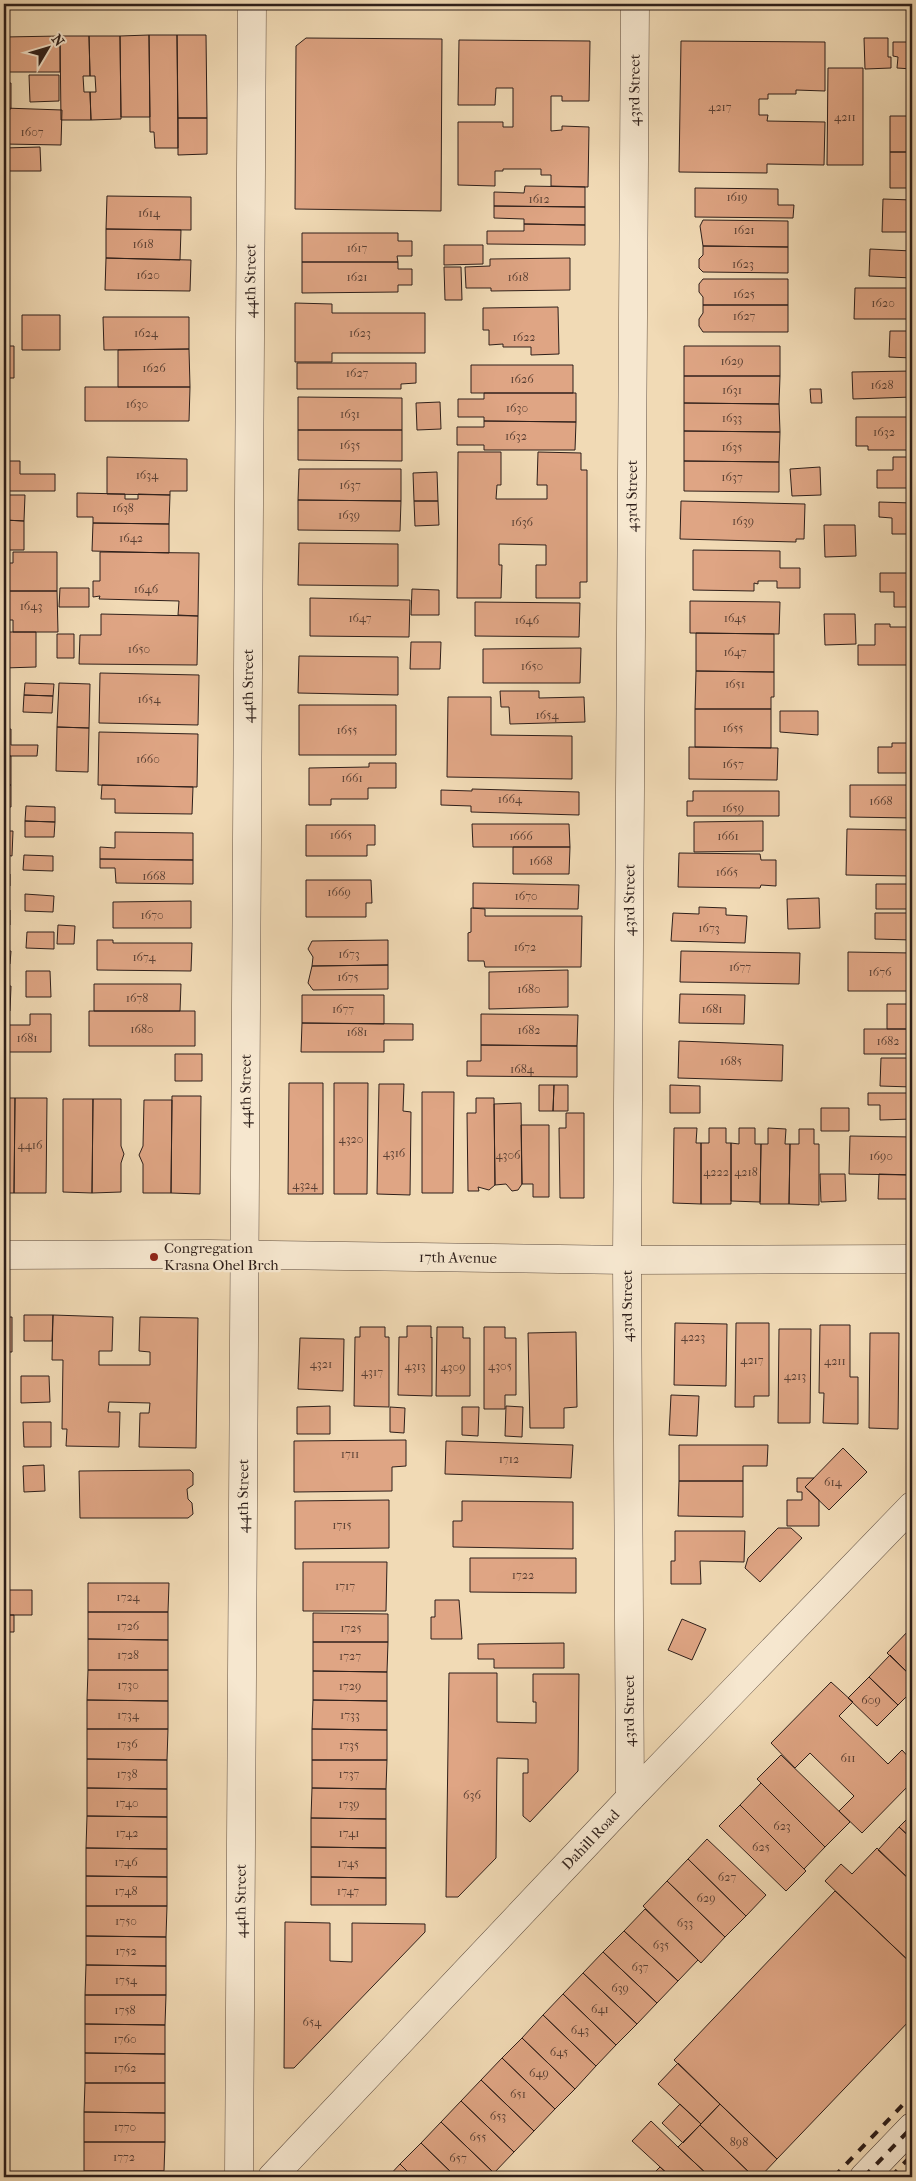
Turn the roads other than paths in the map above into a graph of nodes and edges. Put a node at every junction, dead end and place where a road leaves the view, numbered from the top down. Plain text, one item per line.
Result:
1 (252, 4) edge
2 (635, 4) edge
3 (4, 1255) edge
4 (243, 1255) junction
5 (912, 1259) edge
6 (627, 1260) junction
7 (912, 1508) edge
8 (630, 1798) junction
9 (912, 2127) edge
10 (239, 2177) edge
11 (272, 2177) edge
12 (864, 2177) edge

1 - 4 street, 44th Street
2 - 6 street, 43rd Street
3 - 4 street, 17th Avenue
4 - 6 street, 17th Avenue
4 - 10 street, 44th Street
5 - 6 street, 17th Avenue
6 - 8 street, 43rd Street
7 - 8 street, Dahill Road
8 - 11 street, Dahill Road
9 - 12 street

